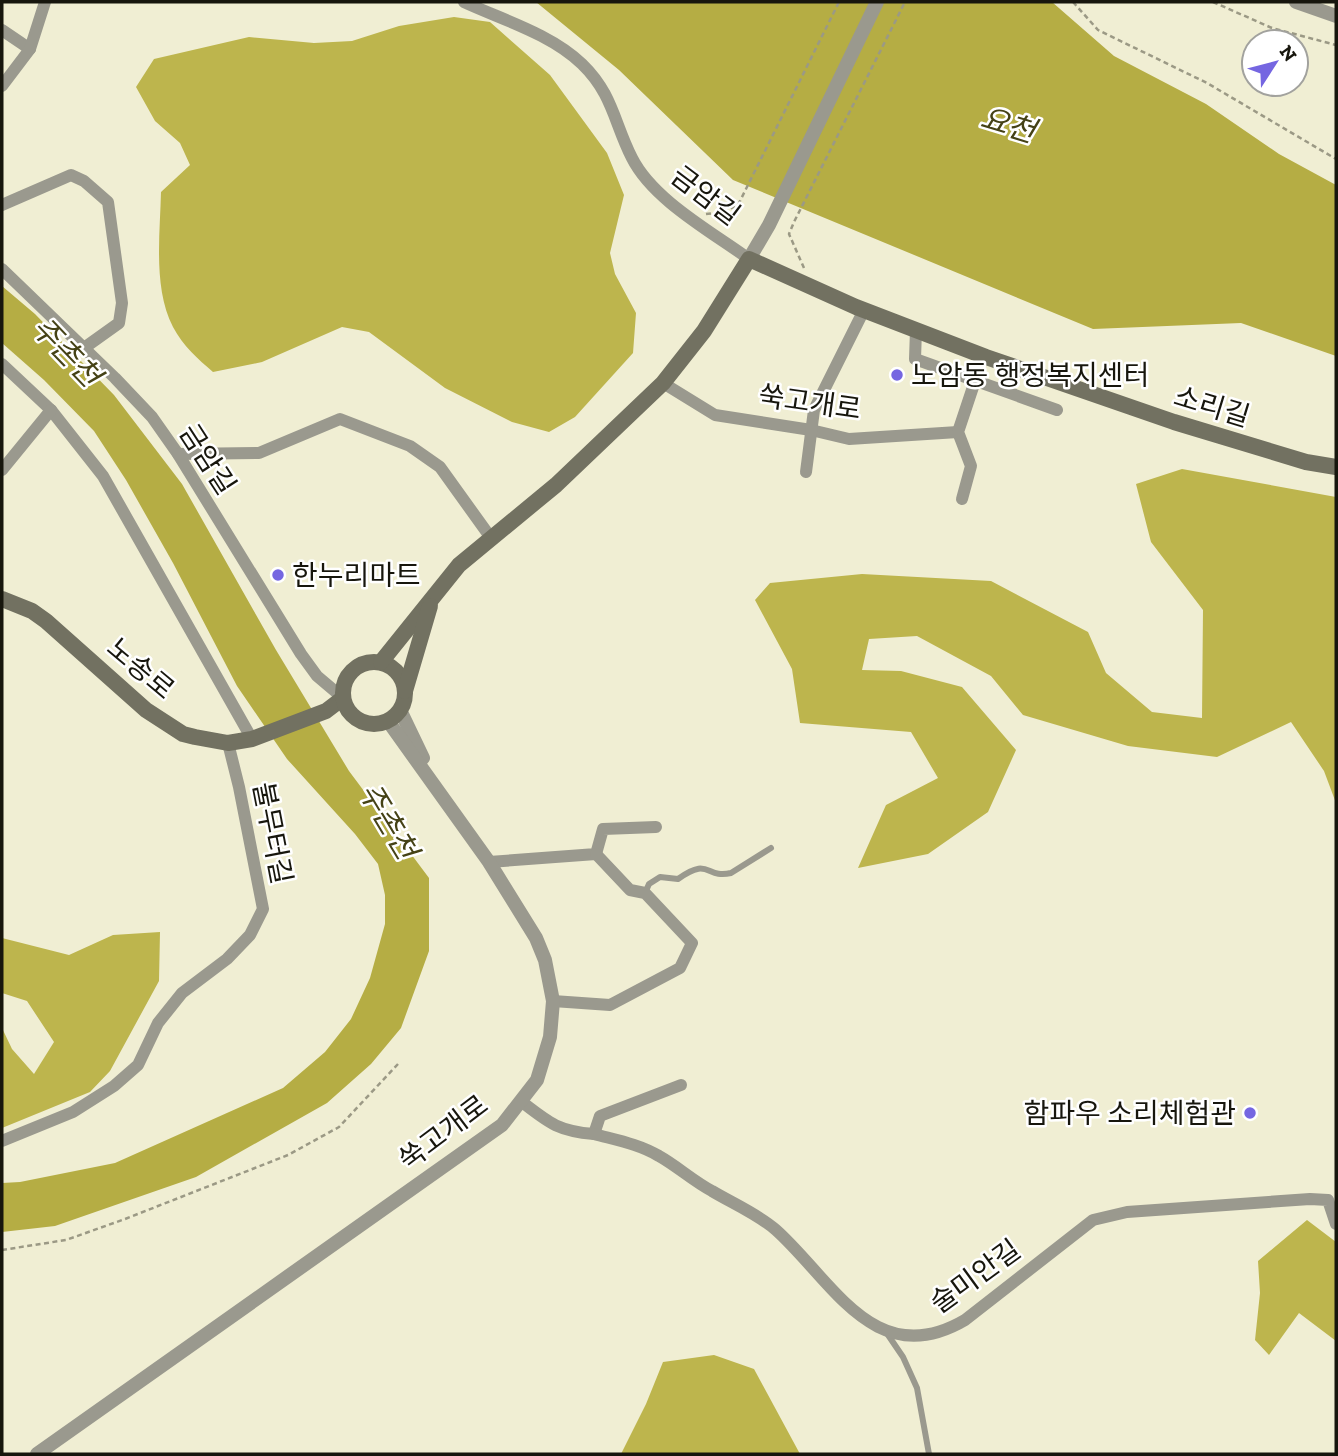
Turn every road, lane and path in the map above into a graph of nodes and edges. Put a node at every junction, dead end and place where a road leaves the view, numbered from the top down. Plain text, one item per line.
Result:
1 (45, 2) edge
2 (464, 2) edge
3 (839, 2) edge
4 (877, 2) edge
5 (905, 2) edge
6 (1073, 2) edge
7 (1213, 2) edge
8 (1296, 2) edge
9 (1336, 16) edge
10 (2, 30) edge
11 (1336, 45) edge
12 (30, 49) junction
13 (2, 86) edge
14 (1336, 159) edge
15 (2, 205) edge
16 (689, 216) junction
17 (749, 259) junction
18 (2, 269) edge
19 (812, 287) junction
20 (864, 310) junction
21 (916, 330) junction
22 (84, 348) junction
23 (2, 364) edge
24 (975, 381) junction
25 (663, 383) junction
26 (51, 410) junction
27 (1057, 410) dead end
28 (811, 430) junction
29 (958, 432) junction
30 (178, 454) junction
31 (1336, 467) edge
32 (2, 470) edge
33 (806, 472) dead end
34 (962, 499) dead end
35 (491, 538) junction
36 (433, 597) junction
37 (2, 600) edge
38 (381, 662) junction
39 (405, 691) junction
40 (343, 698) junction
41 (394, 715) junction
42 (256, 738) junction
43 (228, 743) junction
44 (656, 827) dead end
45 (771, 848) dead end
46 (596, 854) junction
47 (489, 862) junction
48 (645, 893) junction
49 (553, 1001) junction
50 (398, 1064) dead end
51 (681, 1085) dead end
52 (522, 1102) junction
53 (594, 1134) junction
54 (2, 1141) edge
55 (1336, 1224) edge
56 (2, 1250) edge
57 (883, 1328) junction
58 (37, 1454) edge
59 (929, 1454) edge

1 - 12 street
2 - 16 street, 금암길
3 - 16 path
4 - 17 street
5 - 19 path
6 - 14 path
7 - 11 path
8 - 9 street
10 - 12 street
12 - 13 street
15 - 22 street
16 - 17 street, 금암길
17 - 19 main road, 소리길
17 - 25 main road
18 - 22 street, 금암길
19 - 20 main road, 소리길
20 - 21 main road, 소리길
20 - 28 street
21 - 24 street
21 - 31 main road, 소리길
22 - 30 street, 금암길
23 - 26 street
24 - 27 street
24 - 29 street
25 - 28 street, 쑥고개로
25 - 35 main road
26 - 32 street
26 - 42 street
28 - 29 street, 쑥고개로
28 - 33 street
29 - 34 street
30 - 35 street
30 - 40 street, 금암길
35 - 36 main road
36 - 38 main road
36 - 39 main road
37 - 43 main road, 노송로
38 - 39 main road
38 - 40 main road
39 - 41 main road
40 - 41 main road
40 - 42 main road, 노송로
41 - 47 street, 쑥고개로
42 - 43 main road, 노송로
43 - 54 street, 불무터길
44 - 46 street
45 - 48 lane
46 - 47 street
46 - 48 street
47 - 49 street, 쑥고개로
48 - 49 street
49 - 52 street, 쑥고개로
50 - 56 path
51 - 53 street
52 - 53 street, 술미안길
52 - 58 street, 쑥고개로
53 - 57 street, 술미안길
55 - 57 street, 술미안길
57 - 59 lane

